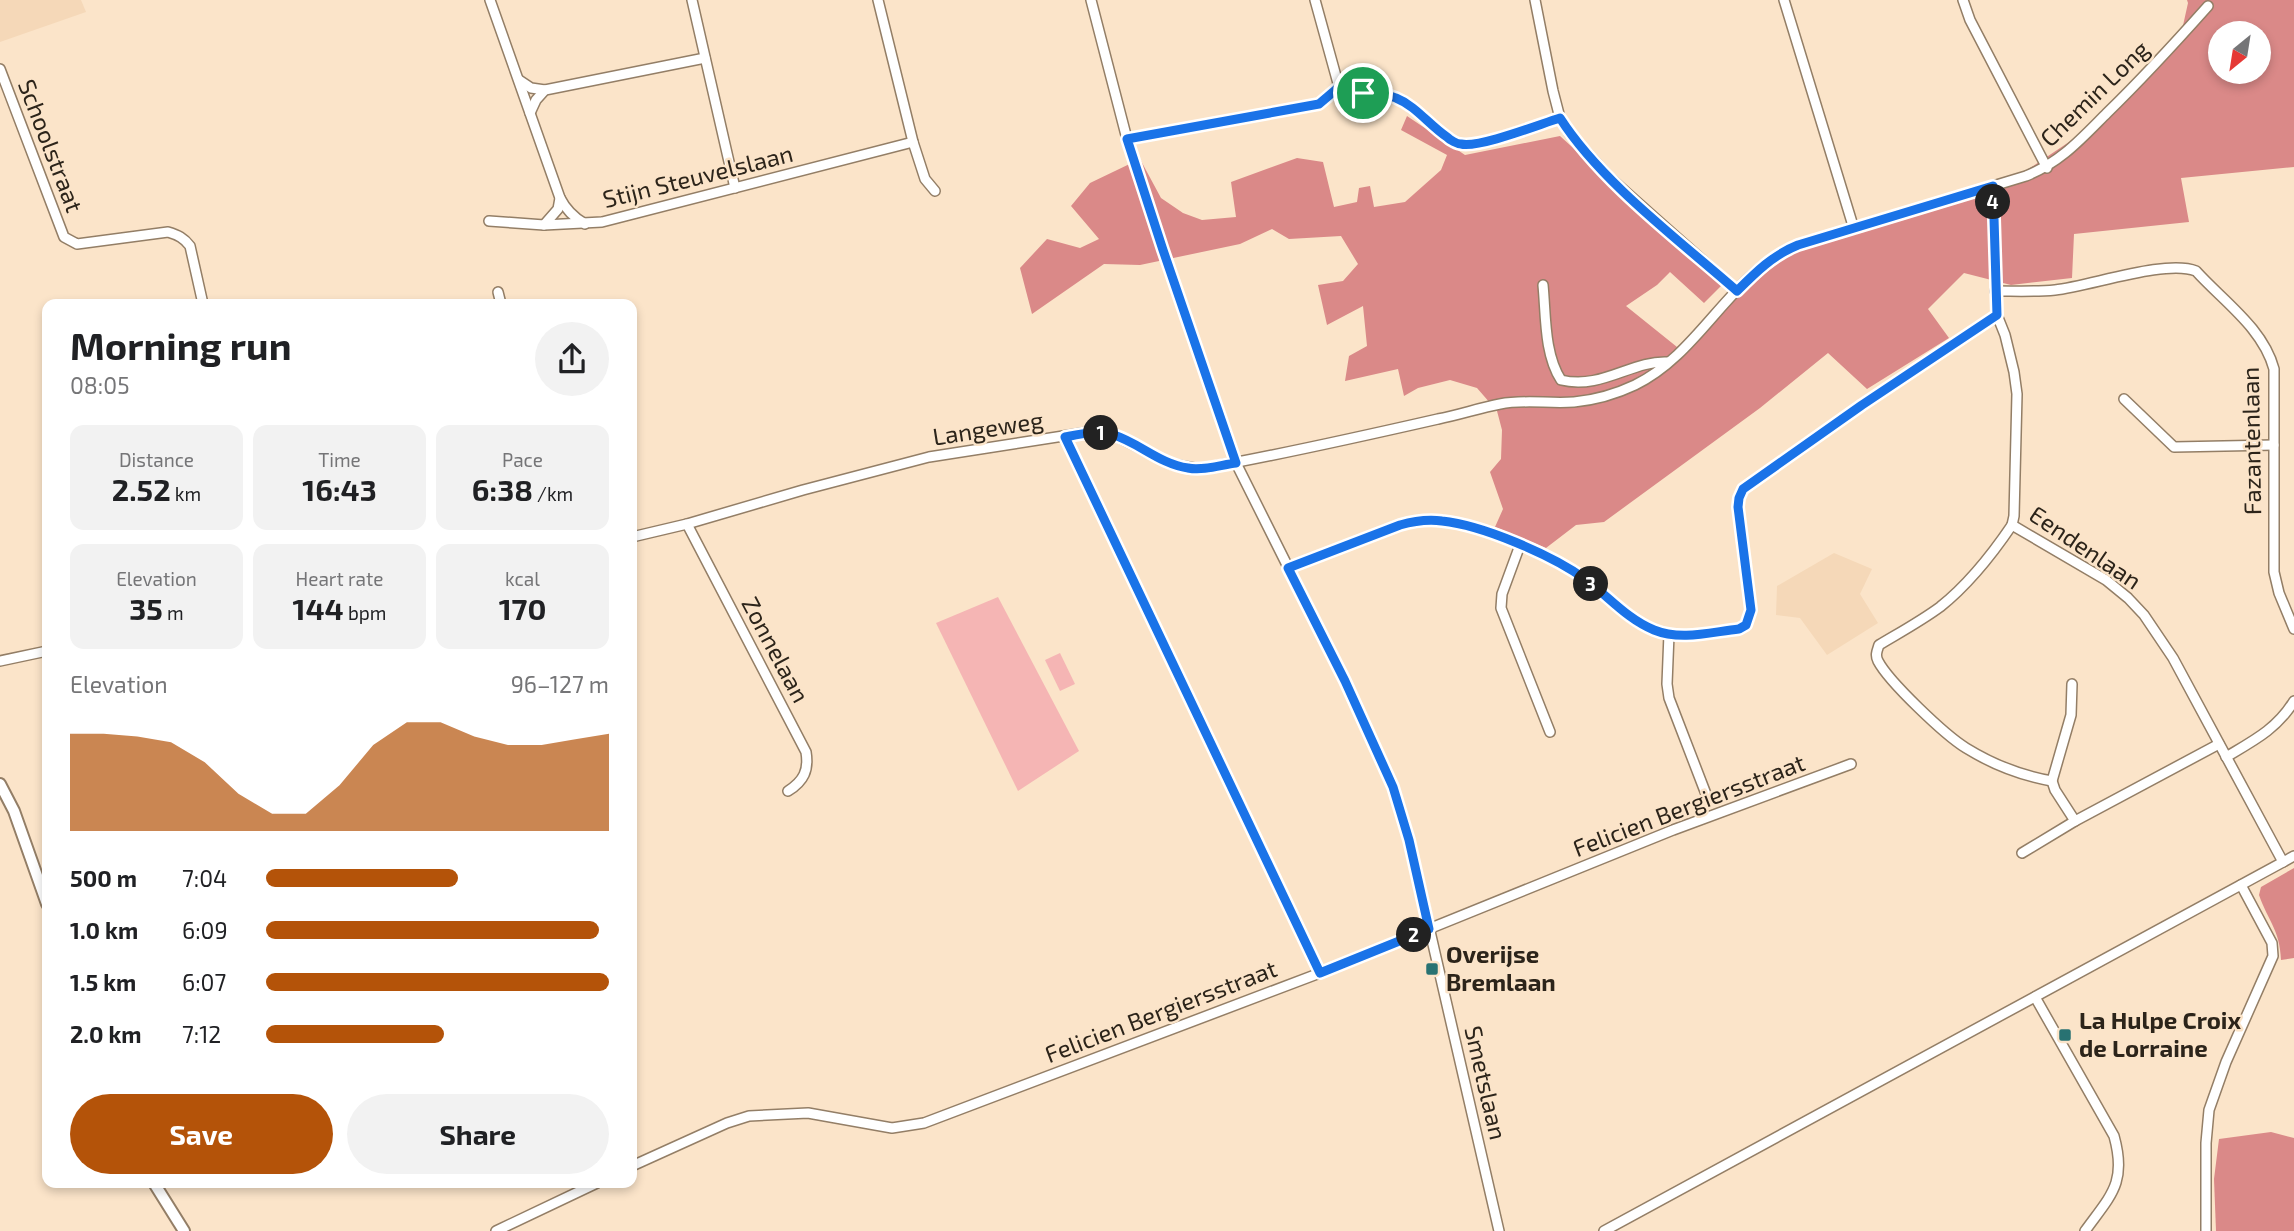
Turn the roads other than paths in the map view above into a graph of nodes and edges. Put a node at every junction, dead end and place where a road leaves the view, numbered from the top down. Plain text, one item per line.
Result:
1 (490, 0) edge
2 (692, 0) edge
3 (878, 0) edge
4 (1091, 0) edge
5 (1315, 0) edge
6 (1535, 0) edge
7 (1784, 0) edge
8 (1964, 0) edge
9 (2208, 6) dead end
10 (705, 58) junction
11 (0, 69) edge
12 (519, 80) junction
13 (1339, 87) junction
14 (545, 90) junction
15 (530, 113) junction
16 (1560, 118) junction
17 (1127, 139) junction
18 (913, 142) junction
19 (2047, 167) junction
20 (1993, 186) junction
21 (735, 188) junction
22 (935, 191) dead end
23 (560, 198) junction
24 (489, 221) dead end
25 (585, 224) junction
26 (544, 225) junction
27 (1854, 229) junction
28 (1543, 285) dead end
29 (1737, 291) junction
30 (1995, 291) junction
31 (498, 292) dead end
32 (202, 299) edge
33 (500, 299) edge
34 (1997, 315) junction
35 (1668, 362) junction
36 (2124, 399) dead end
37 (1472, 411) joint
38 (1065, 437) junction
39 (2274, 445) junction
40 (1236, 463) junction
41 (687, 524) junction
42 (2011, 525) junction
43 (637, 536) edge
44 (1520, 545) junction
45 (1288, 568) junction
46 (2294, 629) edge
47 (1669, 634) junction
48 (42, 652) edge
49 (0, 661) edge
50 (2071, 684) dead end
51 (2294, 701) edge
52 (1550, 732) dead end
53 (2219, 744) junction
54 (2226, 757) junction
55 (1851, 764) dead end
56 (2052, 781) junction
57 (0, 784) edge
58 (788, 791) dead end
59 (1706, 794) dead end
60 (2076, 821) junction
61 (2022, 853) dead end
62 (2294, 856) edge
63 (2283, 862) junction
64 (2241, 885) junction
65 (42, 890) edge
66 (1429, 929) junction
67 (1320, 973) junction
68 (2035, 997) junction
69 (637, 1164) edge
70 (157, 1188) edge
71 (586, 1188) edge
72 (184, 1231) edge
73 (496, 1231) edge
74 (1499, 1231) edge
75 (1604, 1231) edge
76 (2085, 1231) edge
77 (2206, 1231) edge

1 - 12 street
2 - 10 street
3 - 18 street
4 - 17 street, Smetslaan
5 - 13 street
6 - 16 street
7 - 27 street
8 - 19 street
9 - 19 street, Chemin Long
10 - 14 street
10 - 21 street
11 - 32 street, Schoolstraat
12 - 14 street
12 - 15 street
13 - 16 street
13 - 17 street
14 - 15 street
15 - 23 street
16 - 29 street
17 - 40 street, Smetslaan
18 - 21 street, Stijn Steuvelslaan
18 - 22 street
19 - 20 street, Chemin Long
20 - 27 street, Chemin Long
20 - 30 street, Eendenlaan
21 - 25 street, Stijn Steuvelslaan
23 - 25 street
23 - 26 street
24 - 26 street, Stijn Steuvelslaan
25 - 26 street, Stijn Steuvelslaan
27 - 29 street, Chemin Long
28 - 35 street
29 - 35 street, Chemin Long
30 - 34 street, Eendenlaan
30 - 39 street, Fazantenlaan
31 - 33 street
34 - 42 street, Eendenlaan
34 - 47 street
35 - 37 street, Chemin Long
36 - 39 street
37 - 40 street, Langeweg
38 - 40 street, Langeweg
38 - 41 street, Langeweg
38 - 67 street
39 - 46 street, Fazantenlaan
40 - 45 street, Smetslaan
41 - 43 street, Langeweg
41 - 58 street, Zonnelaan
42 - 53 street, Eendenlaan
42 - 56 street
44 - 45 street
44 - 47 street
44 - 52 street
45 - 66 street, Smetslaan
47 - 59 street
48 - 49 street
50 - 56 street
51 - 54 street
53 - 54 street, Eendenlaan
53 - 60 street
54 - 63 street, Eendenlaan
55 - 66 street, Felicien Bergiersstraat
56 - 60 street
57 - 65 street
60 - 61 street
62 - 63 street
63 - 64 street
64 - 68 street
64 - 77 street
66 - 67 street, Felicien Bergiersstraat
66 - 74 street, Smetslaan
67 - 69 street, Felicien Bergiersstraat
68 - 75 street
68 - 76 street
70 - 72 street
71 - 73 street

